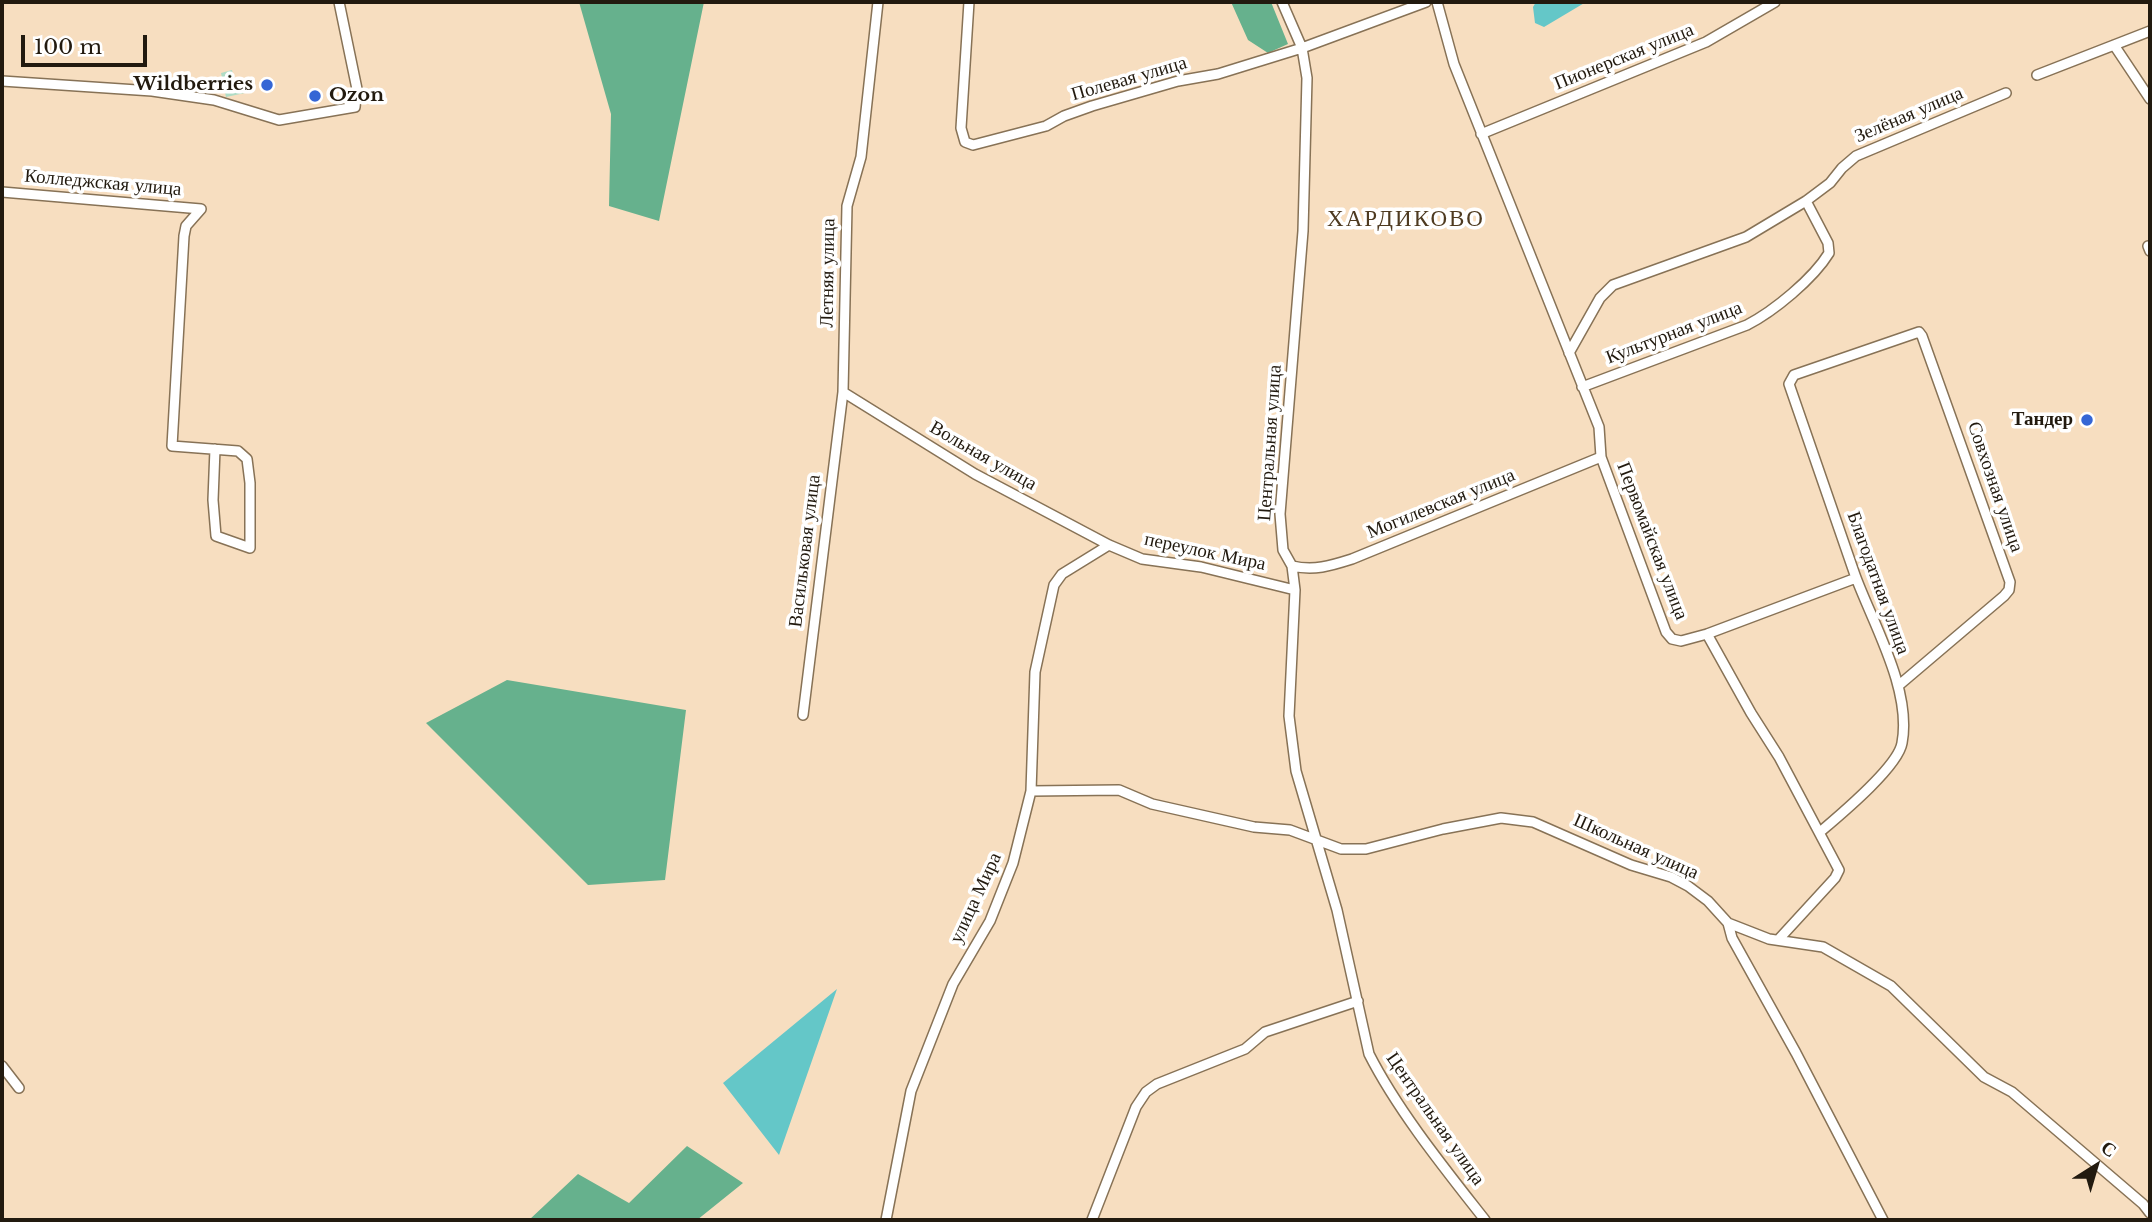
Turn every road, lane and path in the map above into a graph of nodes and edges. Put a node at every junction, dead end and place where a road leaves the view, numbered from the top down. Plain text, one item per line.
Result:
1 (338, 2) edge
2 (878, 2) edge
3 (969, 2) edge
4 (1282, 2) edge
5 (1426, 2) edge
6 (1437, 2) edge
7 (1775, 2) edge
8 (2150, 31) edge
9 (2114, 45) junction
10 (1302, 48) junction
11 (2036, 75) dead end
12 (2, 81) edge
13 (2006, 93) dead end
14 (2150, 99) edge
15 (1481, 134) junction
16 (2, 192) edge
17 (1806, 201) junction
18 (1569, 353) junction
19 (1847, 356) joint
20 (1582, 387) junction
21 (843, 392) junction
22 (215, 449) junction
23 (1601, 457) junction
24 (1109, 545) junction
25 (1292, 566) junction
26 (1856, 578) junction
27 (1295, 590) junction
28 (1707, 634) junction
29 (1898, 686) junction
30 (803, 715) dead end
31 (1031, 791) junction
32 (1820, 832) junction
33 (1315, 839) junction
34 (1728, 923) junction
35 (1779, 939) junction
36 (1358, 1001) junction
37 (2, 1066) edge
38 (19, 1088) dead end
39 (2150, 1213) edge
40 (886, 1220) edge
41 (1092, 1220) edge
42 (1485, 1220) edge
43 (1884, 1220) edge

1 - 12 street
2 - 21 street, Летняя улица
3 - 10 street, Полевая улица
4 - 10 street, Центральная улица
5 - 10 street, Полевая улица
6 - 15 street, Первомайская улица
7 - 15 street, Пионерская улица
8 - 9 street
9 - 11 street
9 - 14 street
10 - 25 street, Центральная улица
13 - 17 street, Зелёная улица
15 - 18 street, Первомайская улица
16 - 22 street, Колледжская улица
17 - 18 street, Зелёная улица
17 - 20 street, Культурная улица
18 - 20 street, Первомайская улица
19 - 26 street, Благодатная улица
19 - 29 street, Совхозная улица
20 - 23 street, Первомайская улица
21 - 24 street, Вольная улица
21 - 30 street, Васильковая улица
22 - 22 street
23 - 25 street, Могилевская улица
23 - 28 street, Первомайская улица
24 - 27 street, переулок Мира
24 - 31 street, улица Мира
25 - 27 street, Центральная улица
26 - 28 street
26 - 29 street, Благодатная улица
27 - 33 street, Центральная улица
28 - 32 street, Первомайская улица
29 - 32 street, Благодатная улица
31 - 33 street, Школьная улица
31 - 40 street, улица Мира
32 - 35 street, Первомайская улица
33 - 34 street, Школьная улица
33 - 36 street, Центральная улица
34 - 35 street
34 - 43 street, Школьная улица
35 - 39 street
36 - 41 street
36 - 42 street, Центральная улица
37 - 38 street

